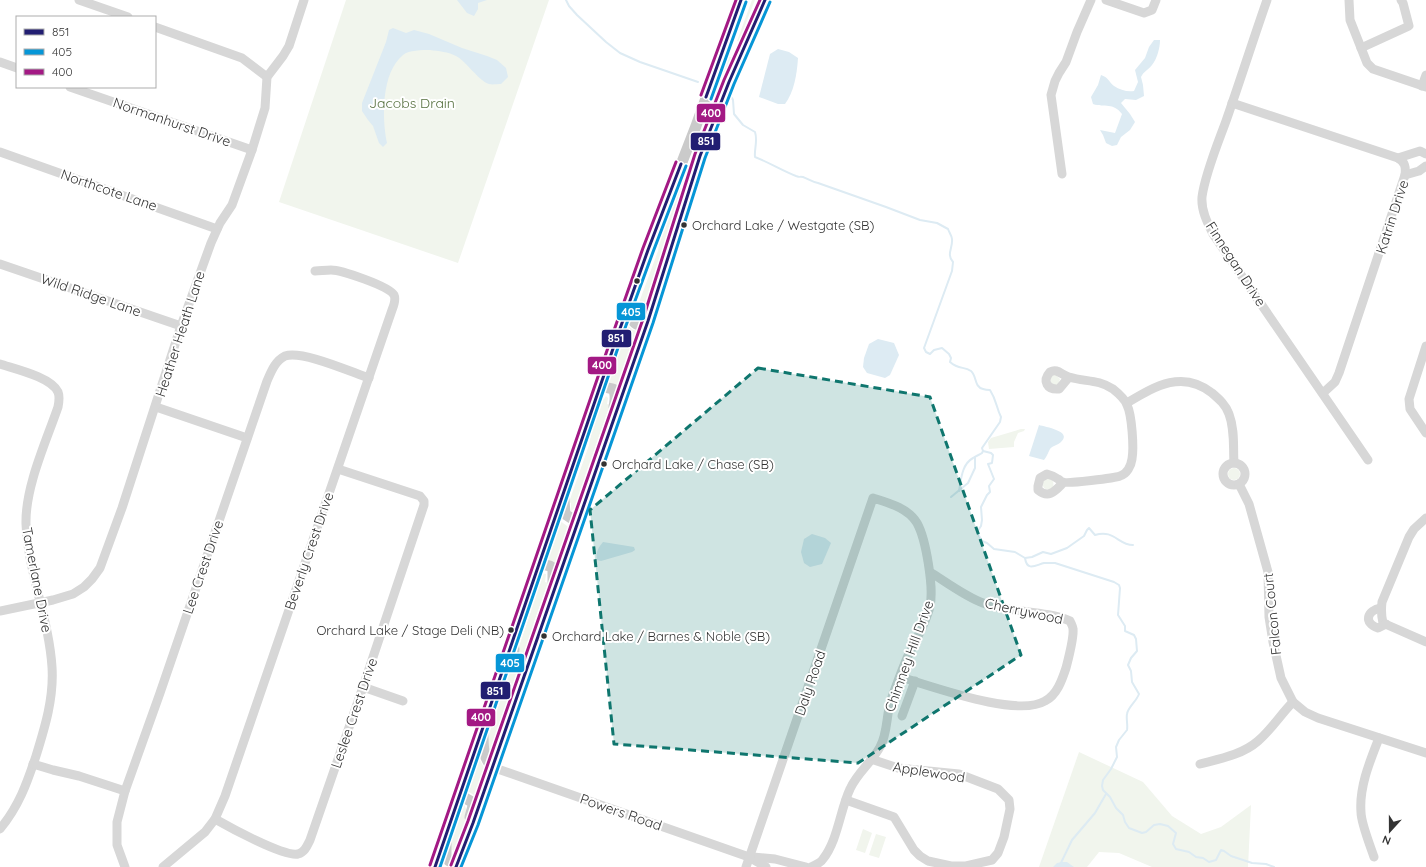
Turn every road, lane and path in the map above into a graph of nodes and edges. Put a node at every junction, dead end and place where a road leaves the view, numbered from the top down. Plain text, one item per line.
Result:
1 (79, 0) edge
2 (304, 0) edge
3 (741, 0) edge
4 (765, 0) edge
5 (1091, 0) edge
6 (1106, 0) edge
7 (1156, 0) edge
8 (1267, 0) edge
9 (1349, 0) edge
10 (1404, 1) edge
11 (125, 16) edge
12 (156, 27) edge
13 (725, 43) junction
14 (745, 48) junction
15 (1361, 48) junction
16 (0, 62) edge
17 (16, 68) edge
18 (1426, 75) edge
19 (267, 76) junction
20 (1424, 86) edge
21 (73, 88) edge
22 (1232, 103) junction
23 (252, 150) junction
24 (0, 152) edge
25 (1426, 154) edge
26 (685, 156) junction
27 (1398, 158) junction
28 (1426, 166) edge
29 (1062, 174) dead end
30 (1405, 175) junction
31 (688, 197) junction
32 (217, 229) junction
33 (0, 264) edge
34 (315, 271) dead end
35 (630, 302) junction
36 (648, 321) junction
37 (181, 326) junction
38 (1426, 346) edge
39 (0, 364) edge
40 (369, 378) junction
41 (1070, 378) dead end
42 (598, 389) junction
43 (1323, 393) junction
44 (1127, 403) junction
45 (156, 407) junction
46 (612, 425) junction
47 (1426, 433) edge
48 (247, 438) junction
49 (1368, 460) dead end
50 (1234, 463) junction
51 (338, 469) junction
52 (1063, 483) dead end
53 (1239, 484) junction
54 (564, 492) junction
55 (873, 498) joint
56 (579, 518) junction
57 (1426, 518) edge
58 (539, 566) junction
59 (930, 572) junction
60 (552, 597) junction
61 (40, 603) junction
62 (1381, 608) junction
63 (0, 611) edge
64 (1386, 624) junction
65 (516, 632) junction
66 (1426, 642) edge
67 (527, 667) junction
68 (900, 677) junction
69 (915, 681) junction
70 (363, 688) junction
71 (403, 701) dead end
72 (1293, 702) junction
73 (902, 716) dead end
74 (483, 727) junction
75 (1379, 738) junction
76 (1426, 754) edge
77 (871, 759) junction
78 (33, 764) junction
79 (1200, 764) dead end
80 (492, 767) junction
81 (125, 791) junction
82 (457, 798) junction
83 (846, 800) junction
84 (215, 819) junction
85 (0, 829) edge
86 (447, 830) junction
87 (463, 849) junction
88 (749, 857) junction
89 (1374, 857) dead end
90 (457, 865) edge
91 (788, 865) edge
92 (125, 867) edge
93 (163, 867) edge
94 (435, 867) edge
95 (746, 867) edge
96 (766, 867) edge
97 (806, 867) edge
98 (811, 867) edge

1 - 11 street
2 - 19 street
3 - 13 main road
4 - 14 main road
5 - 29 street
6 - 7 street
8 - 22 street, Finnegan Drive
9 - 15 street
10 - 15 street
12 - 19 street
13 - 14 main road
13 - 26 main road
14 - 31 main road
15 - 20 street
16 - 17 street
18 - 20 street
19 - 23 street, Heather Heath Lane
21 - 23 street, Normanhurst Drive
22 - 27 street, Katrin Drive
22 - 43 street, Finnegan Drive
23 - 32 street, Heather Heath Lane
24 - 32 street, Northcote Lane
25 - 27 street
26 - 31 main road
26 - 35 main road
27 - 30 street, Katrin Drive
28 - 30 street
30 - 43 street, Katrin Drive
31 - 36 main road
32 - 37 street, Heather Heath Lane
33 - 37 street, Wild Ridge Lane
34 - 40 street, Beverly Crest Drive
35 - 36 main road
35 - 42 main road
36 - 46 main road
37 - 45 street, Heather Heath Lane
38 - 47 street
39 - 61 street, Tamerlane Drive
40 - 48 street, Lee Crest Drive
40 - 51 street, Beverly Crest Drive
41 - 44 street
42 - 46 main road
42 - 54 main road
43 - 49 street, Finnegan Drive
44 - 50 street
44 - 52 street
45 - 48 street
45 - 61 street, Heather Heath Lane
46 - 56 main road
48 - 81 street, Lee Crest Drive
50 - 53 street
50 - 53 street
51 - 70 street, Leslee Crest Drive
51 - 84 street, Beverly Crest Drive
53 - 72 street, Falcon Court
54 - 56 main road
54 - 58 main road
55 - 59 street, Chimney Hill Drive
55 - 88 street, Daly Road
56 - 60 main road
57 - 62 street
58 - 60 main road
58 - 65 main road
59 - 68 street, Chimney Hill Drive
59 - 69 street, Cherrywood
60 - 67 main road
61 - 63 street, Heather Heath Lane
61 - 78 street, Tamerlane Drive
62 - 64 street
62 - 64 street
64 - 66 street
65 - 67 main road
65 - 74 main road
67 - 80 main road
68 - 69 street, Cherrywood
68 - 77 street, Chimney Hill Drive
69 - 73 street
70 - 71 street
70 - 84 street, Leslee Crest Drive
72 - 75 street
72 - 79 street
74 - 80 main road
74 - 82 main road
75 - 76 street
75 - 89 street
77 - 83 street, Chimney Hill Drive
77 - 83 street, Applewood
78 - 81 street
78 - 85 street, Tamerlane Drive
80 - 87 main road
80 - 88 street, Powers Road
81 - 92 street, Lee Crest Drive
82 - 86 main road
82 - 87 main road
83 - 98 street, Chimney Hill Drive
84 - 93 street, Beverly Crest Drive
86 - 90 main road
86 - 94 main road
87 - 90 main road
88 - 91 street
88 - 95 street, Daly Road
88 - 96 street
91 - 97 street

